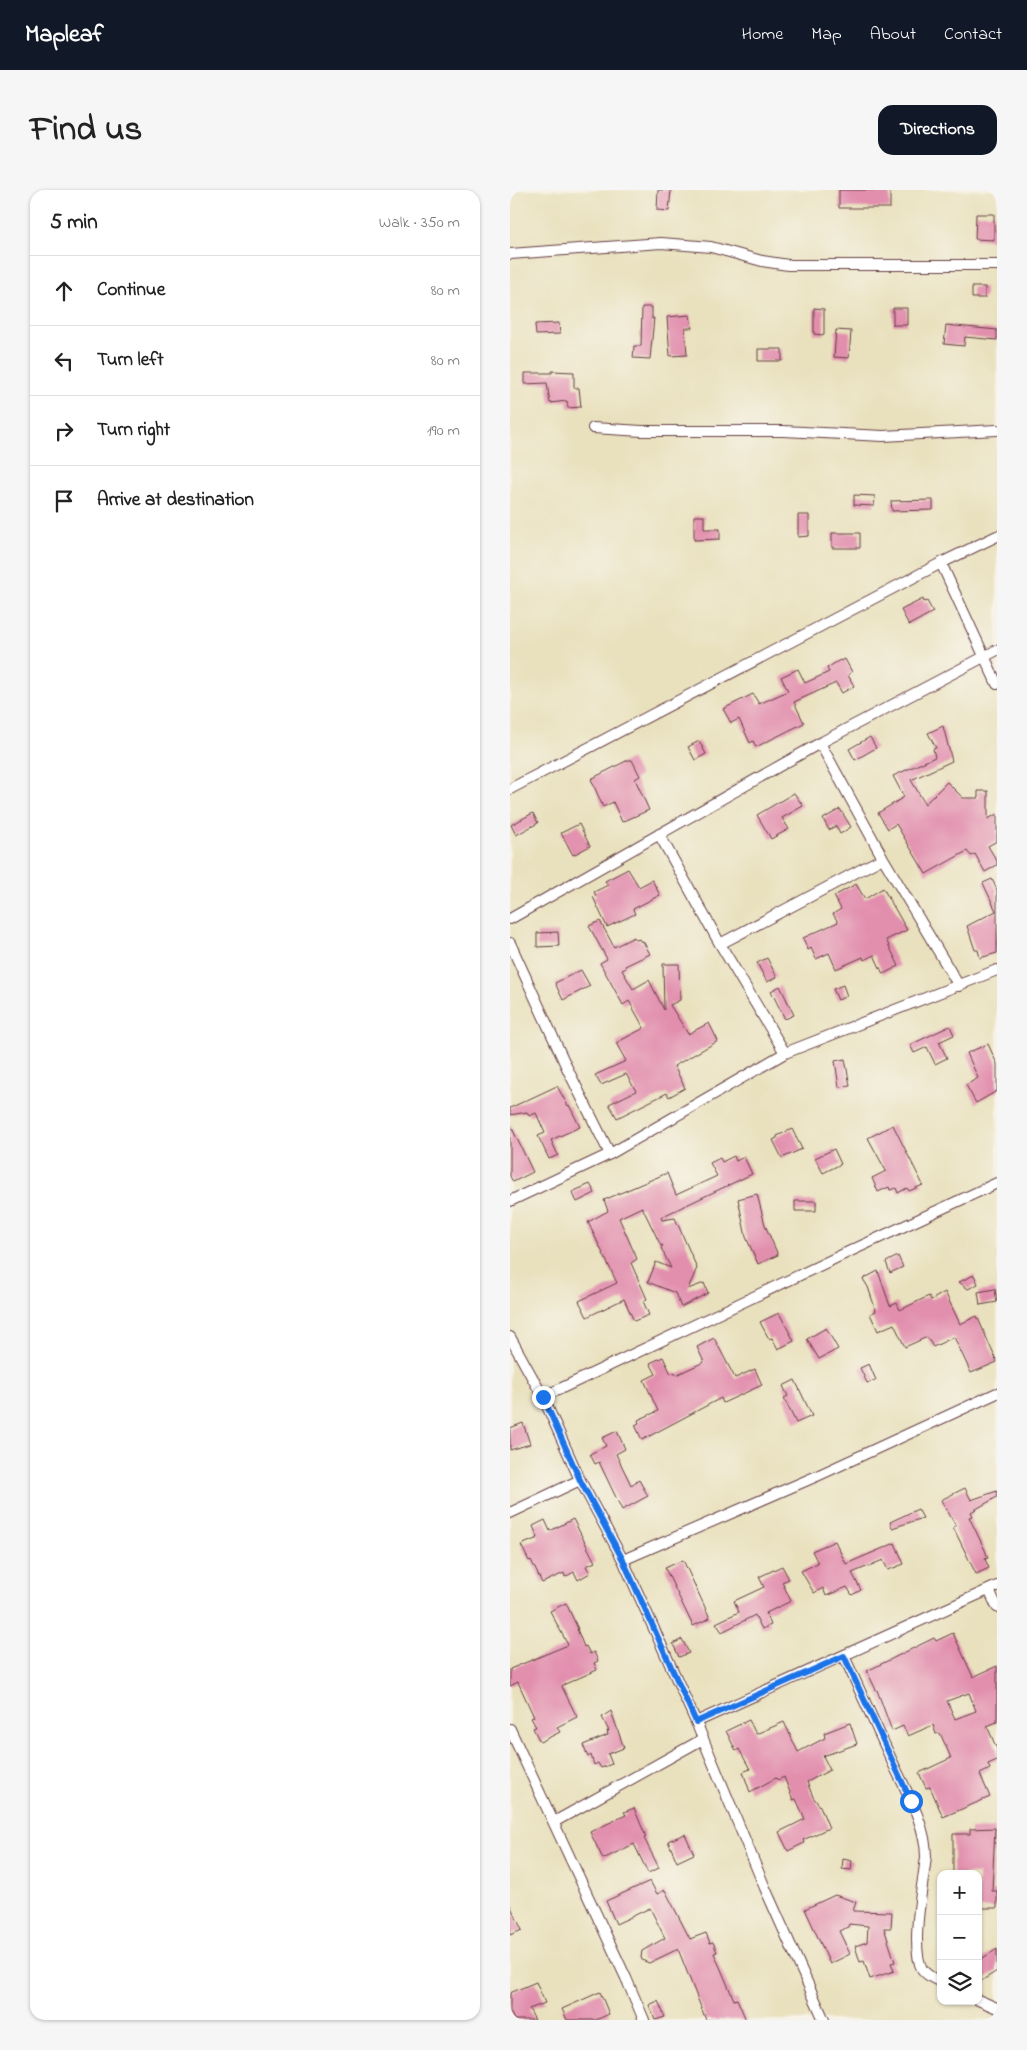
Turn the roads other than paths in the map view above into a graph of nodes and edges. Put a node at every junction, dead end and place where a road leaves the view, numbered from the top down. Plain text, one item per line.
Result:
1 (510, 254) edge
2 (997, 265) edge
3 (592, 428) dead end
4 (997, 430) edge
5 (997, 536) edge
6 (941, 563) junction
7 (997, 650) edge
8 (986, 656) junction
9 (997, 684) edge
10 (820, 743) junction
11 (510, 789) edge
12 (659, 834) junction
13 (883, 858) junction
14 (510, 919) edge
15 (510, 943) edge
16 (720, 944) junction
17 (997, 970) edge
18 (959, 986) junction
19 (785, 1053) junction
20 (610, 1154) junction
21 (997, 1183) edge
22 (510, 1201) edge
23 (510, 1337) edge
24 (997, 1393) edge
25 (543, 1397) junction
26 (580, 1480) junction
27 (510, 1513) edge
28 (623, 1560) junction
29 (993, 1588) edge
30 (997, 1607) edge
31 (844, 1656) junction
32 (696, 1722) junction
33 (510, 1730) edge
34 (703, 1739) junction
35 (554, 1822) junction
36 (937, 1980) edge
37 (982, 2002) edge
38 (997, 2008) edge
39 (644, 2020) edge
40 (824, 2020) edge

1 - 2 street
3 - 4 street
5 - 6 street
6 - 8 street
6 - 11 street
7 - 8 street
8 - 9 street
8 - 10 street
10 - 12 street
10 - 13 street
12 - 14 street
12 - 16 street
13 - 16 street
13 - 18 street
15 - 20 street
16 - 19 street
17 - 18 street
18 - 19 street
19 - 20 street
20 - 22 street
21 - 25 street
23 - 25 street
24 - 28 street
25 - 26 street
26 - 27 street
26 - 28 street
28 - 32 street
29 - 30 street
29 - 31 street
31 - 32 street
31 - 36 street
32 - 34 street
33 - 35 street
34 - 35 street
34 - 40 street
35 - 39 street
37 - 38 street

